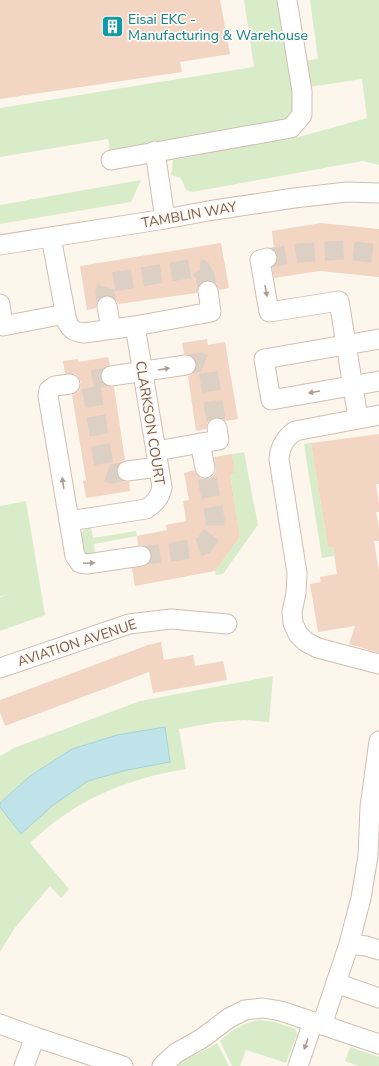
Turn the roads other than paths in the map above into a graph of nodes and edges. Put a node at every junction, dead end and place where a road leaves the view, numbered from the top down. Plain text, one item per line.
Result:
1 (287, 0) edge
2 (155, 151) junction
3 (111, 160) dead end
4 (379, 193) edge
5 (165, 219) junction
6 (51, 237) junction
7 (0, 245) edge
8 (267, 258) dead end
9 (208, 291) tunnel mouth
10 (0, 304) edge
11 (108, 306) tunnel mouth
12 (65, 314) junction
13 (135, 326) junction
14 (111, 330) junction
15 (379, 339) edge
16 (345, 344) junction
17 (186, 365) tunnel mouth
18 (142, 372) junction
19 (111, 376) tunnel mouth
20 (379, 381) edge
21 (70, 384) dead end
22 (352, 386) junction
23 (379, 415) edge
24 (358, 418) junction
25 (218, 434) dead end
26 (200, 443) junction
27 (157, 459) junction
28 (205, 468) tunnel mouth
29 (127, 471) tunnel mouth
30 (69, 521) junction
31 (141, 556) tunnel mouth
32 (227, 624) dead end
33 (379, 664) edge
34 (0, 668) edge
35 (379, 741) edge
36 (349, 944) junction
37 (379, 950) edge
38 (336, 983) junction
39 (379, 998) edge
40 (318, 1023) junction
41 (0, 1024) edge
42 (35, 1037) junction
43 (379, 1044) edge
44 (24, 1066) edge
45 (123, 1066) edge
46 (162, 1066) edge
47 (298, 1066) edge

1 - 2 street
2 - 3 street
2 - 5 street
4 - 5 street, TAMBLIN WAY
5 - 6 street, TAMBLIN WAY
6 - 7 street, TAMBLIN WAY
6 - 12 street
8 -> 16 street
9 - 13 street
10 - 12 street
11 - 14 street
12 - 14 street
13 - 14 street
13 - 18 street, CLARKSON COURT
15 - 16 street
16 - 22 street
22 -> 16 street
18 -> 17 street
18 - 19 street
18 - 27 street, CLARKSON COURT
20 - 22 street
30 -> 21 street
22 - 24 street
23 - 24 street
24 - 33 street
25 - 26 street
26 - 27 street
26 - 28 street
27 - 29 street
27 - 30 street, CLARKSON COURT
30 -> 31 street
32 - 34 street, AVIATION AVENUE
35 - 36 street
36 - 37 street
36 - 38 street
38 - 39 street
38 - 40 street
40 - 43 street
40 - 46 street
40 -> 47 street
41 - 42 street
42 - 44 street
42 - 45 street

